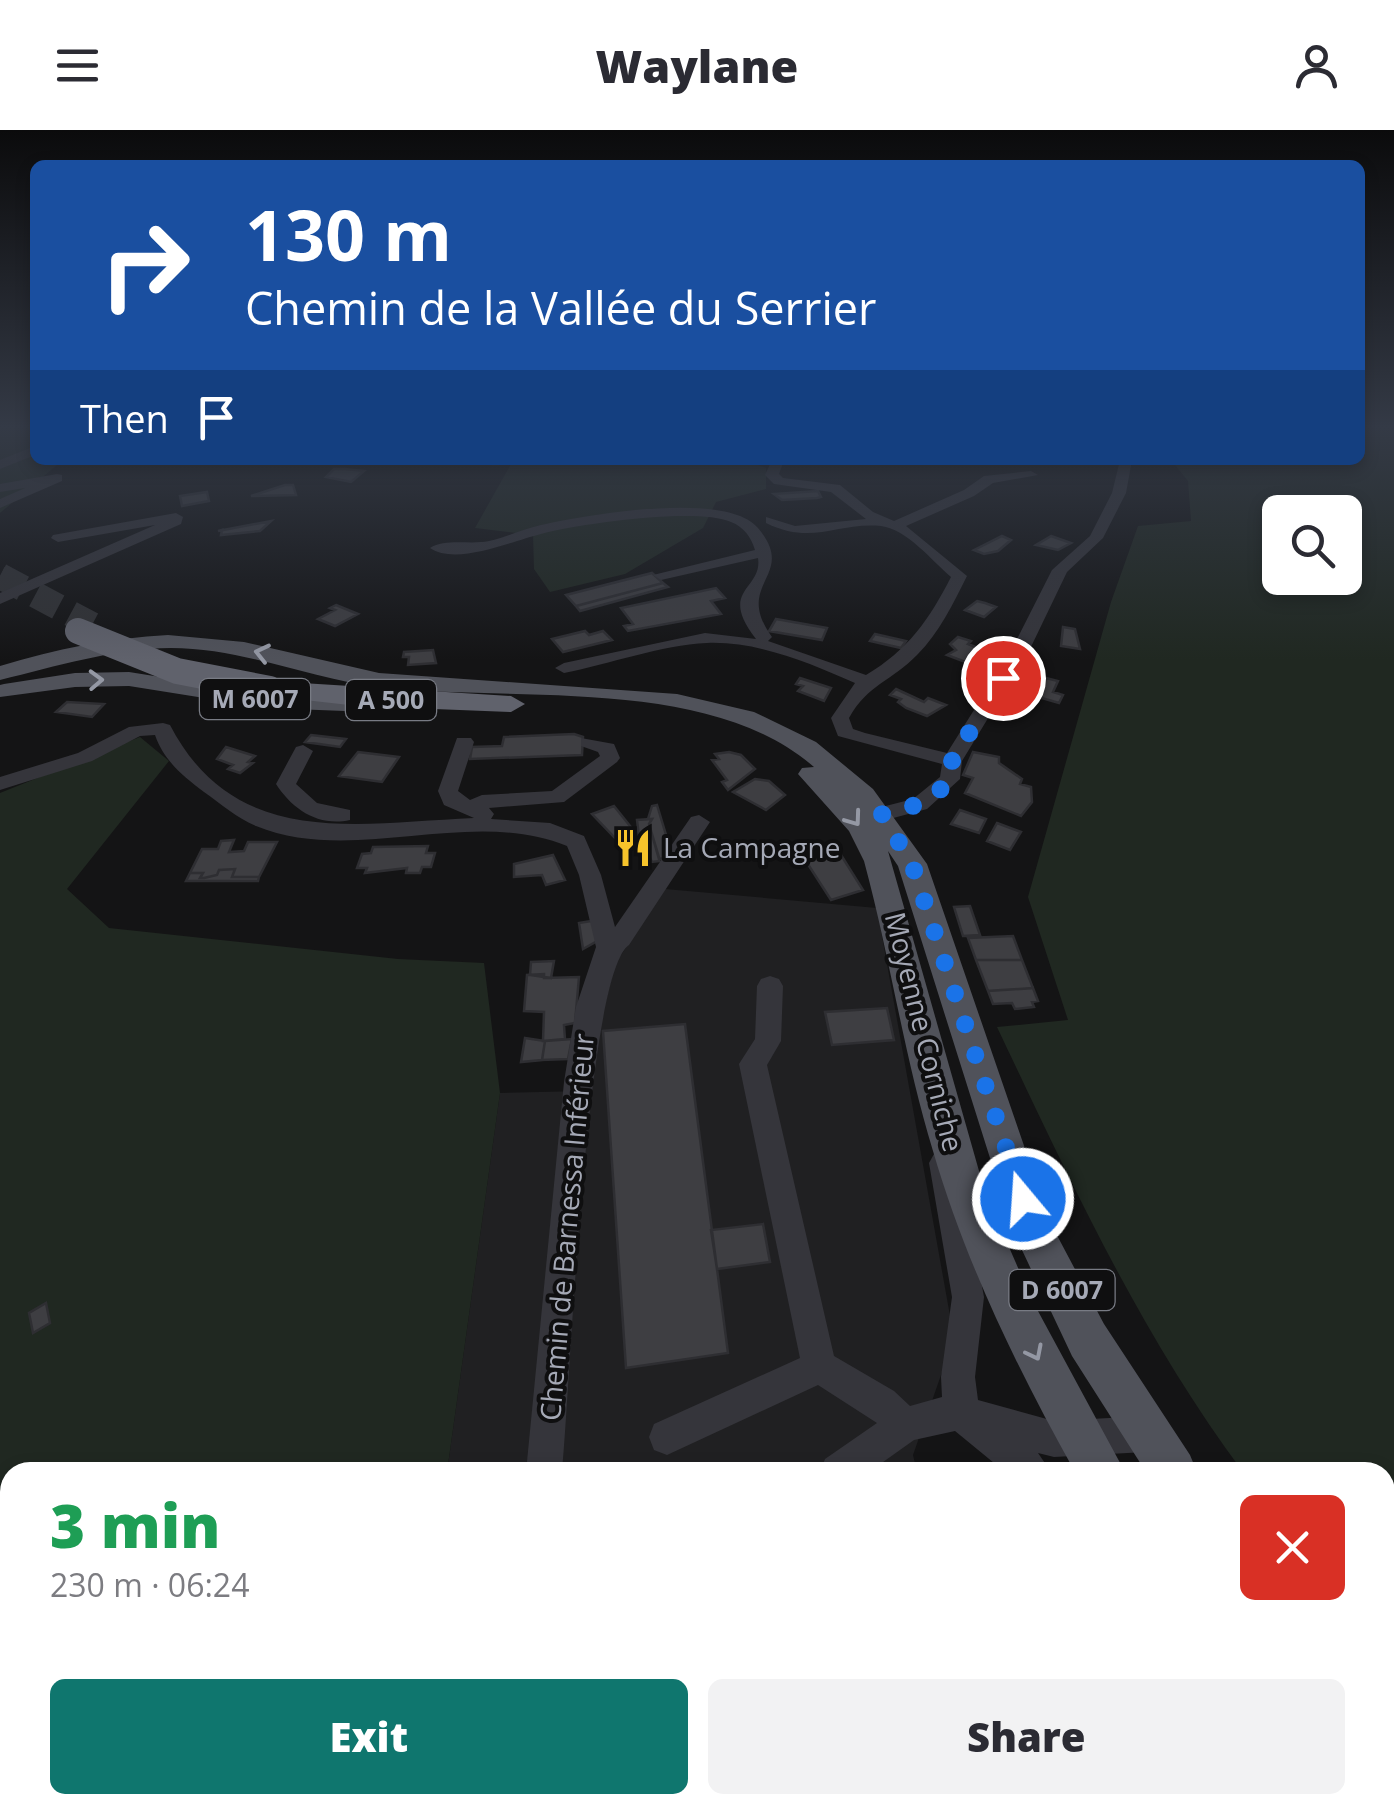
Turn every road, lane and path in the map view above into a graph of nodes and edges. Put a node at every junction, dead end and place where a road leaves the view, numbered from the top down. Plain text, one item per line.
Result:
1 (851, 504) edge
2 (933, 504) edge
3 (1114, 504) edge
4 (772, 520) dead end
5 (890, 523) junction
6 (58, 538) dead end
7 (437, 548) dead end
8 (758, 554) junction
9 (665, 580) dead end
10 (0, 599) edge
11 (85, 628) tunnel mouth
12 (662, 636) dead end
13 (770, 643) junction
14 (564, 668) dead end
15 (0, 670) edge
16 (865, 681) junction
17 (0, 692) edge
18 (513, 696) junction
19 (464, 742) dead end
20 (588, 742) dead end
21 (304, 751) dead end
22 (952, 761) junction
23 (0, 784) edge
24 (471, 808) junction
25 (699, 822) dead end
26 (414, 830) junction
27 (551, 830) junction
28 (883, 832) junction
29 (608, 947) junction
30 (770, 986) dead end
31 (944, 1123) junction
32 (819, 1367) junction
33 (961, 1413) junction
34 (904, 1426) junction
35 (1146, 1434) junction
36 (667, 1437) dead end
37 (1092, 1456) edge
38 (545, 1462) edge
39 (863, 1462) edge
40 (1020, 1462) edge
41 (1166, 1462) edge

1 - 5 street
2 - 5 street
3 - 22 street
4 - 5 street
5 - 16 street
6 - 10 street
7 - 8 street
8 - 9 street
8 - 13 street
11 - 18 highway, A 500, bridge
12 - 13 street
13 - 14 street
13 - 16 street
18 -> 15 main road, M 6007
16 - 22 street
17 -> 18 main road, M 6007
18 -> 28 main road, M 6007
18 - 28 main road, M 6007
19 - 24 street
20 - 24 street
21 - 26 street
22 - 28 street
23 - 26 street
24 - 27 street
25 - 29 street
26 - 27 street
27 - 29 street
28 - 31 main road, Moyenne Corniche / D 6007
28 - 35 main road, Moyenne Corniche / D 6007
29 - 38 street, Chemin de Barnessa Inférieur
30 - 32 street
31 - 33 street
31 -> 37 main road, Moyenne Corniche / D 6007
32 - 34 street
32 - 36 street
33 - 34 street
33 - 37 street
33 - 40 street
34 - 39 street
35 - 37 street
35 - 41 main road, Moyenne Corniche / D 6007

